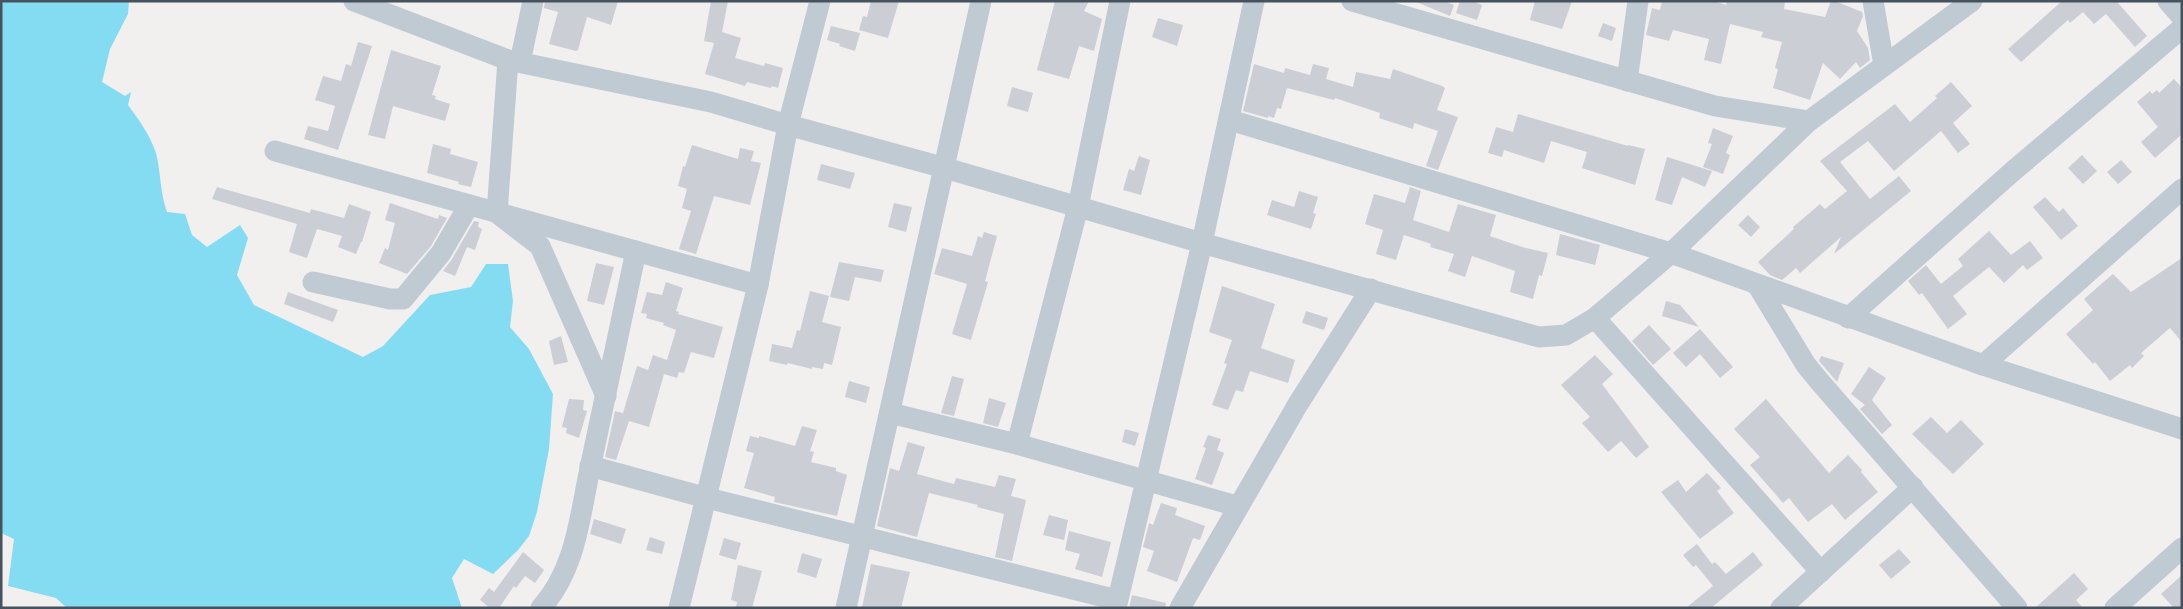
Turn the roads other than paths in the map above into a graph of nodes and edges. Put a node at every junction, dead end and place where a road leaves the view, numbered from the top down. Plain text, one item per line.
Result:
1 (354, 1) edge
2 (533, 1) edge
3 (820, 1) edge
4 (981, 1) edge
5 (1120, 1) edge
6 (1254, 1) edge
7 (1352, 1) edge
8 (1638, 1) edge
9 (1873, 1) edge
10 (1971, 1) edge
11 (2168, 1) edge
12 (2182, 17) edge
13 (2182, 28) edge
14 (514, 61) junction
15 (1884, 65) junction
16 (1627, 81) junction
17 (1230, 120) junction
18 (1809, 121) junction
19 (788, 125) junction
20 (275, 151) dead end
21 (945, 168) junction
22 (2182, 189) edge
23 (469, 205) junction
24 (1078, 207) junction
25 (497, 213) junction
26 (1202, 243) junction
27 (636, 251) junction
28 (1671, 254) junction
29 (313, 282) dead end
30 (758, 285) junction
31 (1758, 286) junction
32 (1370, 289) junction
33 (1595, 318) junction
34 (1848, 318) junction
35 (1983, 365) junction
36 (606, 396) junction
37 (890, 413) junction
38 (2178, 424) edge
39 (1017, 444) junction
40 (590, 466) junction
41 (1146, 481) junction
42 (1913, 487) junction
43 (707, 498) junction
44 (1237, 506) junction
45 (862, 536) junction
46 (2182, 548) edge
47 (1820, 572) junction
48 (1116, 604) edge
49 (2016, 607) edge
50 (541, 608) edge
51 (679, 608) edge
52 (846, 608) edge
53 (1180, 608) edge
54 (1781, 608) edge
55 (2115, 608) edge

1 - 14 street
2 - 14 street
3 - 19 street
4 - 21 street
5 - 24 street
6 - 17 street
7 - 16 street
8 - 16 street
9 - 15 street
10 - 15 street
11 - 12 street
13 - 34 street
14 - 19 street
14 - 25 street
15 - 18 street
16 - 18 street
17 - 26 street
17 - 28 street
18 - 28 street
19 - 21 street
19 - 30 street
20 - 23 street
21 - 24 street
21 - 37 street
22 - 35 street
23 - 25 street
23 - 29 street
24 - 26 street
24 - 39 street
25 - 27 street
25 - 36 street
26 - 32 street
26 - 41 street
27 - 30 street
27 - 36 street
28 - 31 street
28 - 33 street
30 - 43 street
31 - 34 street
31 - 42 street
32 - 33 street
32 - 44 street
33 - 47 street
34 - 35 street
35 - 38 street
36 - 40 street
37 - 39 street
37 - 45 street
39 - 41 street
40 - 43 street
40 - 50 street
41 - 44 street
41 - 48 street
42 - 47 street
42 - 49 street
43 - 45 street
43 - 51 street
44 - 53 street
45 - 48 street
45 - 52 street
46 - 55 street
47 - 54 street

